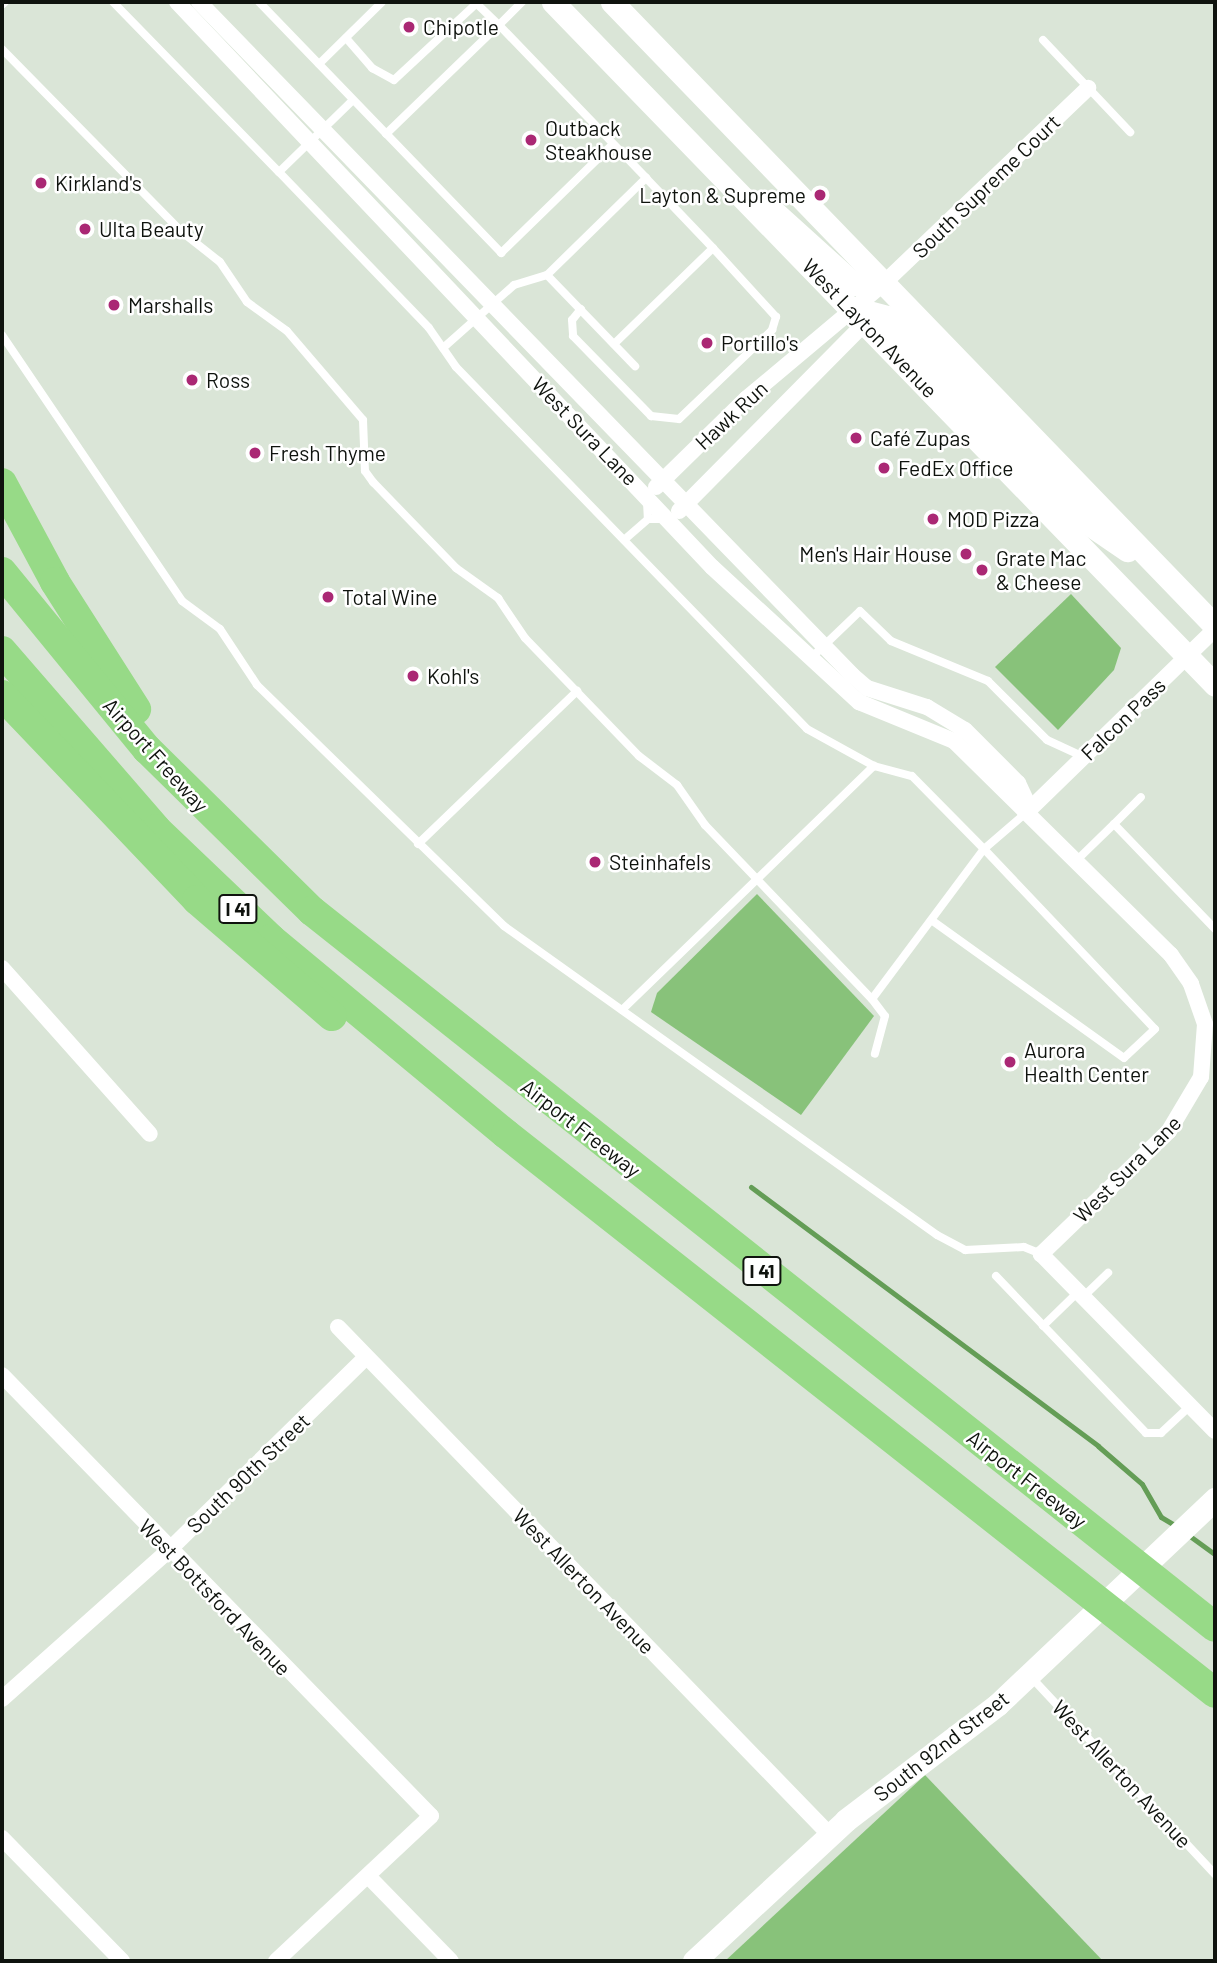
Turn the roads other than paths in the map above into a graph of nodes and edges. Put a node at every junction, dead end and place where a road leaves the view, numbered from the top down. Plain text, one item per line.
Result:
1 (113, 2) edge
2 (177, 2) edge
3 (199, 2) edge
4 (258, 2) edge
5 (382, 2) edge
6 (476, 2) edge
7 (522, 2) edge
8 (553, 2) edge
9 (613, 4) edge
10 (499, 25) junction
11 (346, 38) junction
12 (1043, 40) dead end
13 (2, 49) edge
14 (319, 64) junction
15 (1088, 88) junction
16 (354, 100) junction
17 (1130, 132) dead end
18 (386, 134) junction
19 (317, 136) junction
20 (613, 144) junction
21 (710, 162) junction
22 (279, 172) junction
23 (646, 178) junction
24 (713, 248) junction
25 (547, 275) junction
26 (883, 284) junction
27 (492, 305) junction
28 (850, 306) junction
29 (581, 309) junction
30 (871, 317) junction
31 (476, 320) junction
32 (2, 335) edge
33 (614, 344) junction
34 (443, 348) junction
35 (635, 366) dead end
36 (662, 481) junction
37 (2, 483) edge
38 (647, 496) junction
39 (685, 505) junction
40 (648, 519) junction
41 (669, 520) junction
42 (624, 540) junction
43 (2, 572) edge
44 (1172, 582) junction
45 (1215, 628) edge
46 (2, 651) edge
47 (818, 651) junction
48 (1187, 656) junction
49 (1215, 685) edge
50 (577, 691) junction
51 (2, 695) edge
52 (1084, 757) junction
53 (874, 766) junction
54 (1141, 797) dead end
55 (1030, 809) junction
56 (1114, 824) junction
57 (418, 844) junction
58 (985, 849) junction
59 (1079, 859) junction
60 (757, 880) junction
61 (312, 911) junction
62 (931, 920) junction
63 (1215, 929) edge
64 (2, 968) edge
65 (872, 999) junction
66 (622, 1010) junction
67 (1210, 1023) edge
68 (875, 1054) dead end
69 (150, 1134) dead end
70 (506, 1134) junction
71 (1041, 1254) junction
72 (1108, 1273) dead end
73 (996, 1276) dead end
74 (1081, 1295) junction
75 (1043, 1326) junction
76 (338, 1327) dead end
77 (366, 1357) junction
78 (2, 1375) edge
79 (1191, 1406) junction
80 (1215, 1431) edge
81 (1215, 1499) edge
82 (168, 1551) junction
83 (1215, 1627) edge
84 (1028, 1674) junction
85 (1215, 1693) edge
86 (2, 1699) edge
87 (830, 1835) junction
88 (2, 1838) edge
89 (1215, 1874) edge
90 (369, 1877) junction
91 (122, 1961) edge
92 (276, 1961) edge
93 (451, 1961) edge
94 (694, 1961) edge

1 - 22 lane
2 - 19 street, West Sura Lane
3 - 19 street, West Sura Lane
4 - 14 lane
5 - 11 lane
6 - 10 lane
6 - 11 lane
7 - 10 lane
8 - 21 main road, West Layton Avenue
9 - 26 main road, West Layton Avenue
10 - 18 lane
10 - 20 lane
11 - 14 lane
12 - 15 lane
13 - 50 lane
14 - 16 lane
15 - 17 lane
15 - 26 street, South Supreme Court
16 - 18 lane
16 - 19 lane
18 - 20 lane
19 - 22 lane
19 - 27 street, West Sura Lane
19 - 31 street, West Sura Lane
20 - 23 lane
21 - 26 main road
21 - 28 main road, West Layton Avenue
22 - 34 lane
23 - 24 lane
23 - 25 lane
24 - 29 lane
24 - 33 lane
25 - 27 lane
25 - 29 lane
26 - 28 street, Hawk Run
26 - 30 street
26 - 44 main road, West Layton Avenue
27 - 31 lane
27 - 36 street, West Sura Lane
28 - 30 main road, West Layton Avenue
28 - 36 street, Hawk Run
29 - 33 lane
30 - 39 street, Hawk Run
30 - 44 main road
30 - 48 main road, West Layton Avenue
31 - 34 lane
31 - 38 street, West Sura Lane
32 - 57 lane
33 - 35 lane
34 - 42 lane
36 - 38 street, Hawk Run
36 - 39 street, West Sura Lane
37 - 61 highway
38 - 40 lane
38 - 41 street, West Sura Lane
39 - 41 street, Hawk Run
39 - 47 street, West Sura Lane
40 - 41 lane
40 - 42 lane
41 - 47 street, West Sura Lane
42 - 53 lane
43 - 61 highway, Airport Freeway / I 41
44 - 45 main road, West Layton Avenue
45 - 48 street, Falcon Pass
46 - 70 highway, I 41
47 - 52 lane
47 - 55 street, West Sura Lane
48 - 49 main road, West Layton Avenue
48 - 52 street, Falcon Pass
50 - 57 lane
50 - 60 lane
51 - 70 highway
52 - 55 street, Falcon Pass
53 - 58 lane
53 - 60 lane
54 - 56 lane
55 - 58 lane
55 - 59 street, West Sura Lane
56 - 59 lane
56 - 63 lane
57 - 66 lane
58 - 62 lane
58 - 62 lane
59 - 67 street, West Sura Lane
60 - 65 lane
60 - 66 lane
61 - 83 highway, Airport Freeway / I 41
62 - 65 lane
64 - 69 street
65 - 68 lane
66 - 71 lane
67 - 71 street, West Sura Lane
70 - 85 highway, I 41
71 - 74 street
72 - 74 lane
73 - 75 lane
74 - 75 lane
74 - 79 street
75 - 79 lane
76 - 77 street, West Allerton Avenue
77 - 82 street, South 90th Street
77 - 87 street, West Allerton Avenue
78 - 82 street, West Bottsford Avenue
79 - 80 street
81 - 84 main road, South 92nd Street
82 - 86 street, South 90th Street
82 - 90 street, West Bottsford Avenue
84 - 87 main road, South 92nd Street
84 - 89 lane, West Allerton Avenue
87 - 94 main road, South 92nd Street
88 - 91 street
90 - 92 street
90 - 93 street

